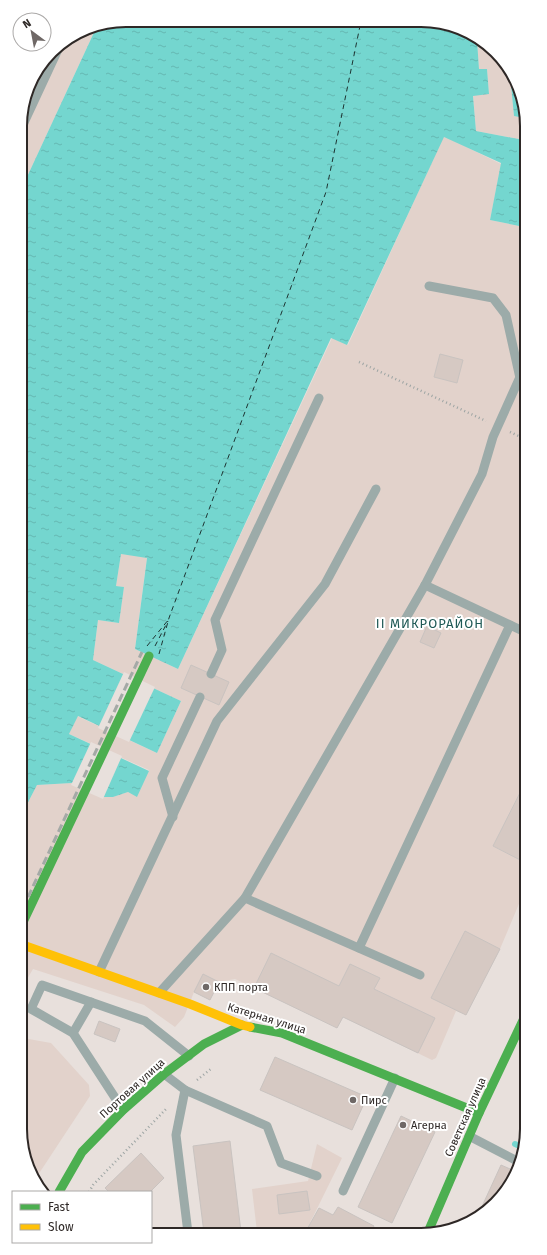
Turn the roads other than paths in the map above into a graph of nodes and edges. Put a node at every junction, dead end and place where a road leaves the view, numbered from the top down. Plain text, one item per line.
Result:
1 (54, 58) edge
2 (28, 114) edge
3 (429, 286) dead end
4 (520, 369) edge
5 (520, 381) edge
6 (319, 398) dead end
7 (376, 489) dead end
8 (425, 585) junction
9 (510, 625) junction
10 (520, 630) edge
11 (149, 656) dead end
12 (211, 674) dead end
13 (200, 697) dead end
14 (173, 817) junction
15 (245, 898) junction
16 (27, 914) edge
17 (27, 946) edge
18 (359, 948) junction
19 (99, 972) junction
20 (420, 975) dead end
21 (159, 993) junction
22 (91, 1002) junction
23 (242, 1025) junction
24 (520, 1027) edge
25 (73, 1033) junction
26 (188, 1056) junction
27 (164, 1074) junction
28 (395, 1078) junction
29 (185, 1090) junction
30 (123, 1110) junction
31 (479, 1113) junction
32 (469, 1136) junction
33 (515, 1160) edge
34 (317, 1176) dead end
35 (60, 1191) edge
36 (344, 1191) dead end
37 (430, 1227) edge
38 (187, 1228) edge

1 - 2 lane
3 - 4 lane
5 - 8 lane
6 - 12 lane
7 - 14 lane
8 - 9 lane
8 - 15 lane
9 - 10 lane
9 - 18 lane
11 - 16 main road
13 - 14 lane
14 - 19 lane
15 - 18 lane
15 - 21 lane
17 - 19 main road, Катерная улица
18 - 20 lane
19 - 21 main road, Катерная улица
21 - 23 main road, Катерная улица
22 - 25 lane
22 - 25 lane
22 - 26 lane
23 - 26 main road, Портовая улица
23 - 28 main road, Катерная улица
24 - 31 main road, Советская улица
25 - 30 lane
26 - 27 main road, Портовая улица
27 - 29 lane
27 - 30 main road, Портовая улица
28 - 31 main road, Катерная улица
28 - 36 lane
29 - 34 lane
29 - 38 lane
30 - 35 main road, Портовая улица
31 - 32 main road, Советская улица
32 - 33 lane
32 - 37 main road, Советская улица

